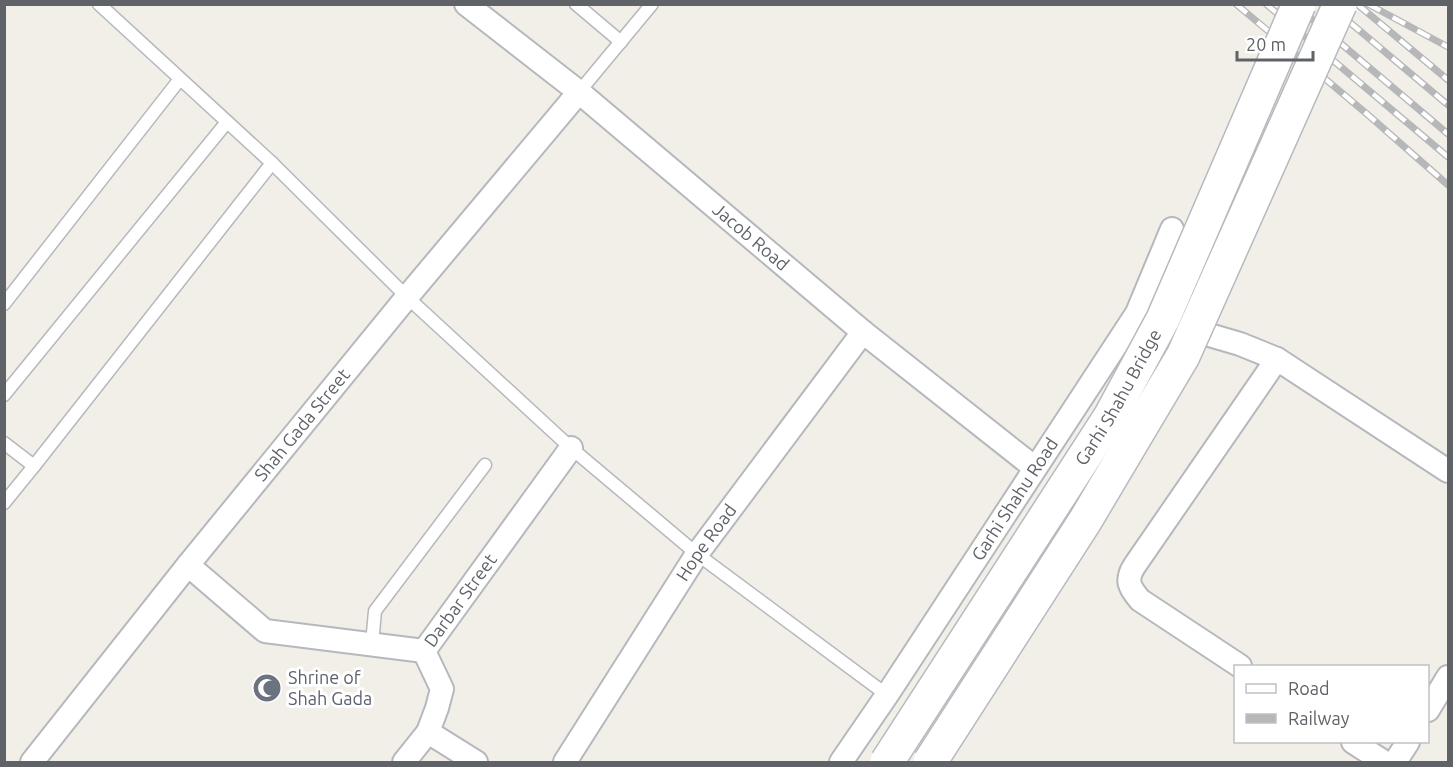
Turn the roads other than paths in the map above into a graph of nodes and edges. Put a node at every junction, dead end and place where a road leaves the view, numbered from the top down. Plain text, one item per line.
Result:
1 (99, 4) edge
2 (466, 4) edge
3 (576, 4) edge
4 (652, 4) edge
5 (1299, 4) edge
6 (1340, 4) edge
7 (621, 42) junction
8 (180, 79) junction
9 (579, 92) junction
10 (227, 122) junction
11 (272, 163) junction
12 (1173, 229) dead end
13 (407, 297) junction
14 (4, 304) edge
15 (1137, 313) junction
16 (863, 332) junction
17 (1277, 359) junction
18 (4, 395) edge
19 (4, 443) edge
20 (571, 448) junction
21 (485, 465) dead end
22 (33, 466) junction
23 (1035, 468) junction
24 (1449, 471) edge
25 (4, 503) edge
26 (697, 554) junction
27 (188, 565) junction
28 (372, 644) junction
29 (424, 651) junction
30 (1238, 665) edge
31 (1449, 677) edge
32 (887, 695) junction
33 (1429, 708) edge
34 (428, 732) junction
35 (1356, 743) edge
36 (1407, 743) edge
37 (847, 760) edge
38 (32, 762) edge
39 (404, 762) edge
40 (476, 762) edge
41 (565, 762) edge
42 (887, 762) edge
43 (930, 762) edge
44 (1384, 762) edge
45 (1395, 762) edge

1 - 8 lane
2 - 9 street, Jacob Road
3 - 7 lane
4 - 7 lane
5 - 42 main road, Garhi Shahu Bridge, bridge
6 - 43 main road, Garhi Shahu Bridge, bridge
7 - 9 lane
8 - 10 lane
8 - 14 lane
9 - 13 street, Shah Gada Street
9 - 16 street, Jacob Road
10 - 11 lane
10 - 18 lane
11 - 13 lane
11 - 22 lane
12 - 15 street, Garhi Shahu Road
13 - 20 lane
13 - 27 street, Shah Gada Street
15 - 17 street
15 - 23 street, Garhi Shahu Road
16 - 23 street, Jacob Road
16 - 26 street, Hope Road
17 - 24 street
17 - 30 street
19 - 22 lane
20 - 26 lane
20 - 29 street, Darbar Street
21 - 28 lane
22 - 25 lane
23 - 32 street, Garhi Shahu Road
26 - 32 lane
26 - 41 street, Hope Road
27 - 28 street
27 - 38 street, Shah Gada Street
28 - 29 street
29 - 34 street, Darbar Street
31 - 33 street
32 - 37 street, Garhi Shahu Road
34 - 39 street, Darbar Street
34 - 40 street
35 - 44 street
36 - 45 street

